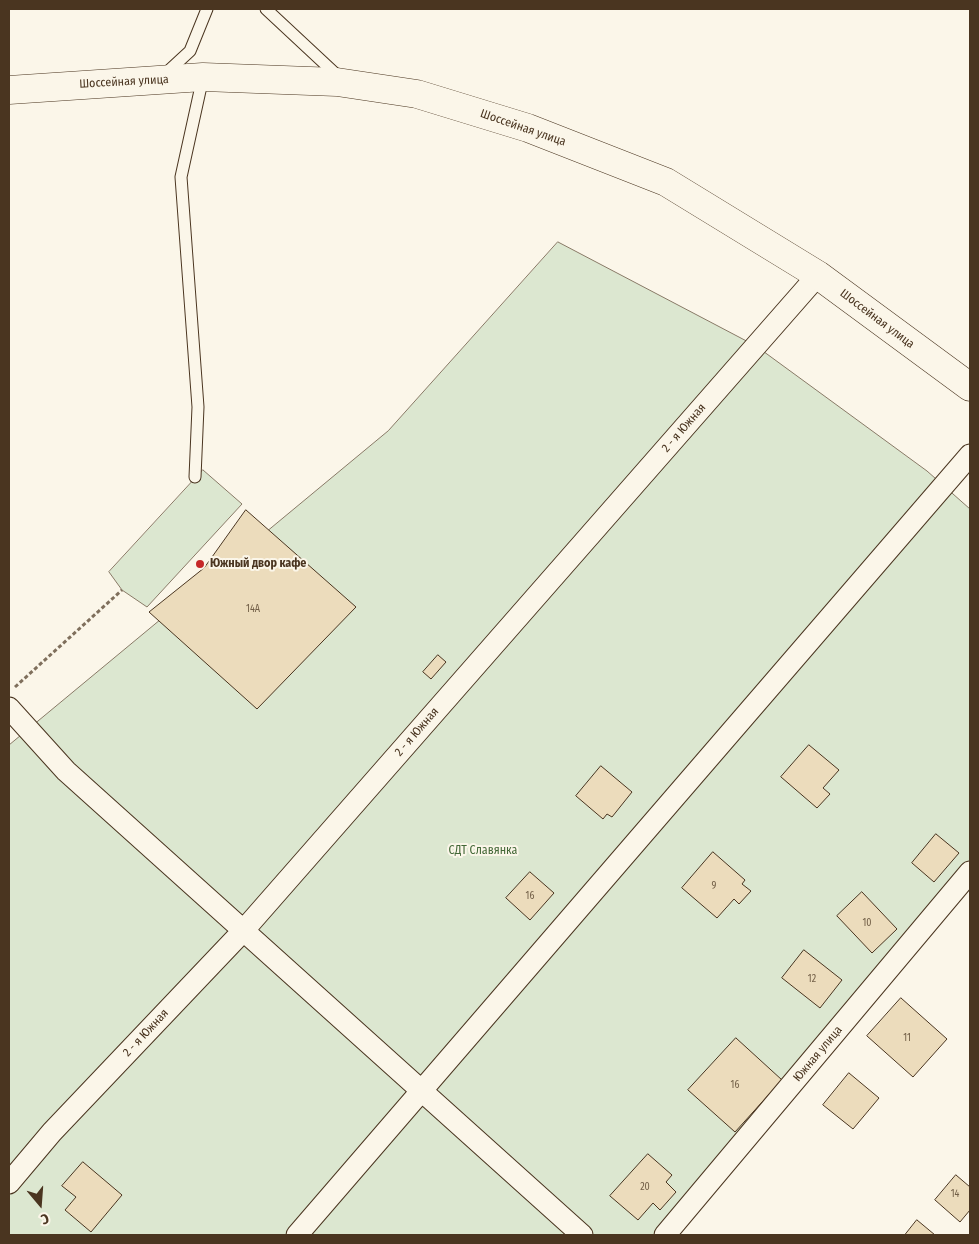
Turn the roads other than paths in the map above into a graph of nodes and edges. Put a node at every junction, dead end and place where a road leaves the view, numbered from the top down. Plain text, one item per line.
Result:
1 (208, 9) edge
2 (266, 9) edge
3 (203, 77) junction
4 (159, 79) junction
5 (345, 83) junction
6 (9, 90) edge
7 (818, 275) junction
8 (970, 388) edge
9 (970, 455) edge
10 (195, 477) dead end
11 (9, 708) edge
12 (970, 872) edge
13 (243, 930) junction
14 (421, 1090) junction
15 (9, 1183) edge
16 (297, 1235) edge
17 (582, 1235) edge
18 (665, 1235) edge

1 - 4 lane
2 - 5 lane
3 - 4 main road, Шоссейная улица
3 - 5 main road, Шоссейная улица
3 - 10 lane
4 - 6 main road, Шоссейная улица
5 - 7 main road, Шоссейная улица
7 - 8 main road, Шоссейная улица
7 - 13 street, 2 - я Южная
9 - 14 street
11 - 13 street
12 - 18 street, Южная улица
13 - 14 street
13 - 15 street, 2 - я Южная
14 - 16 street
14 - 17 street

